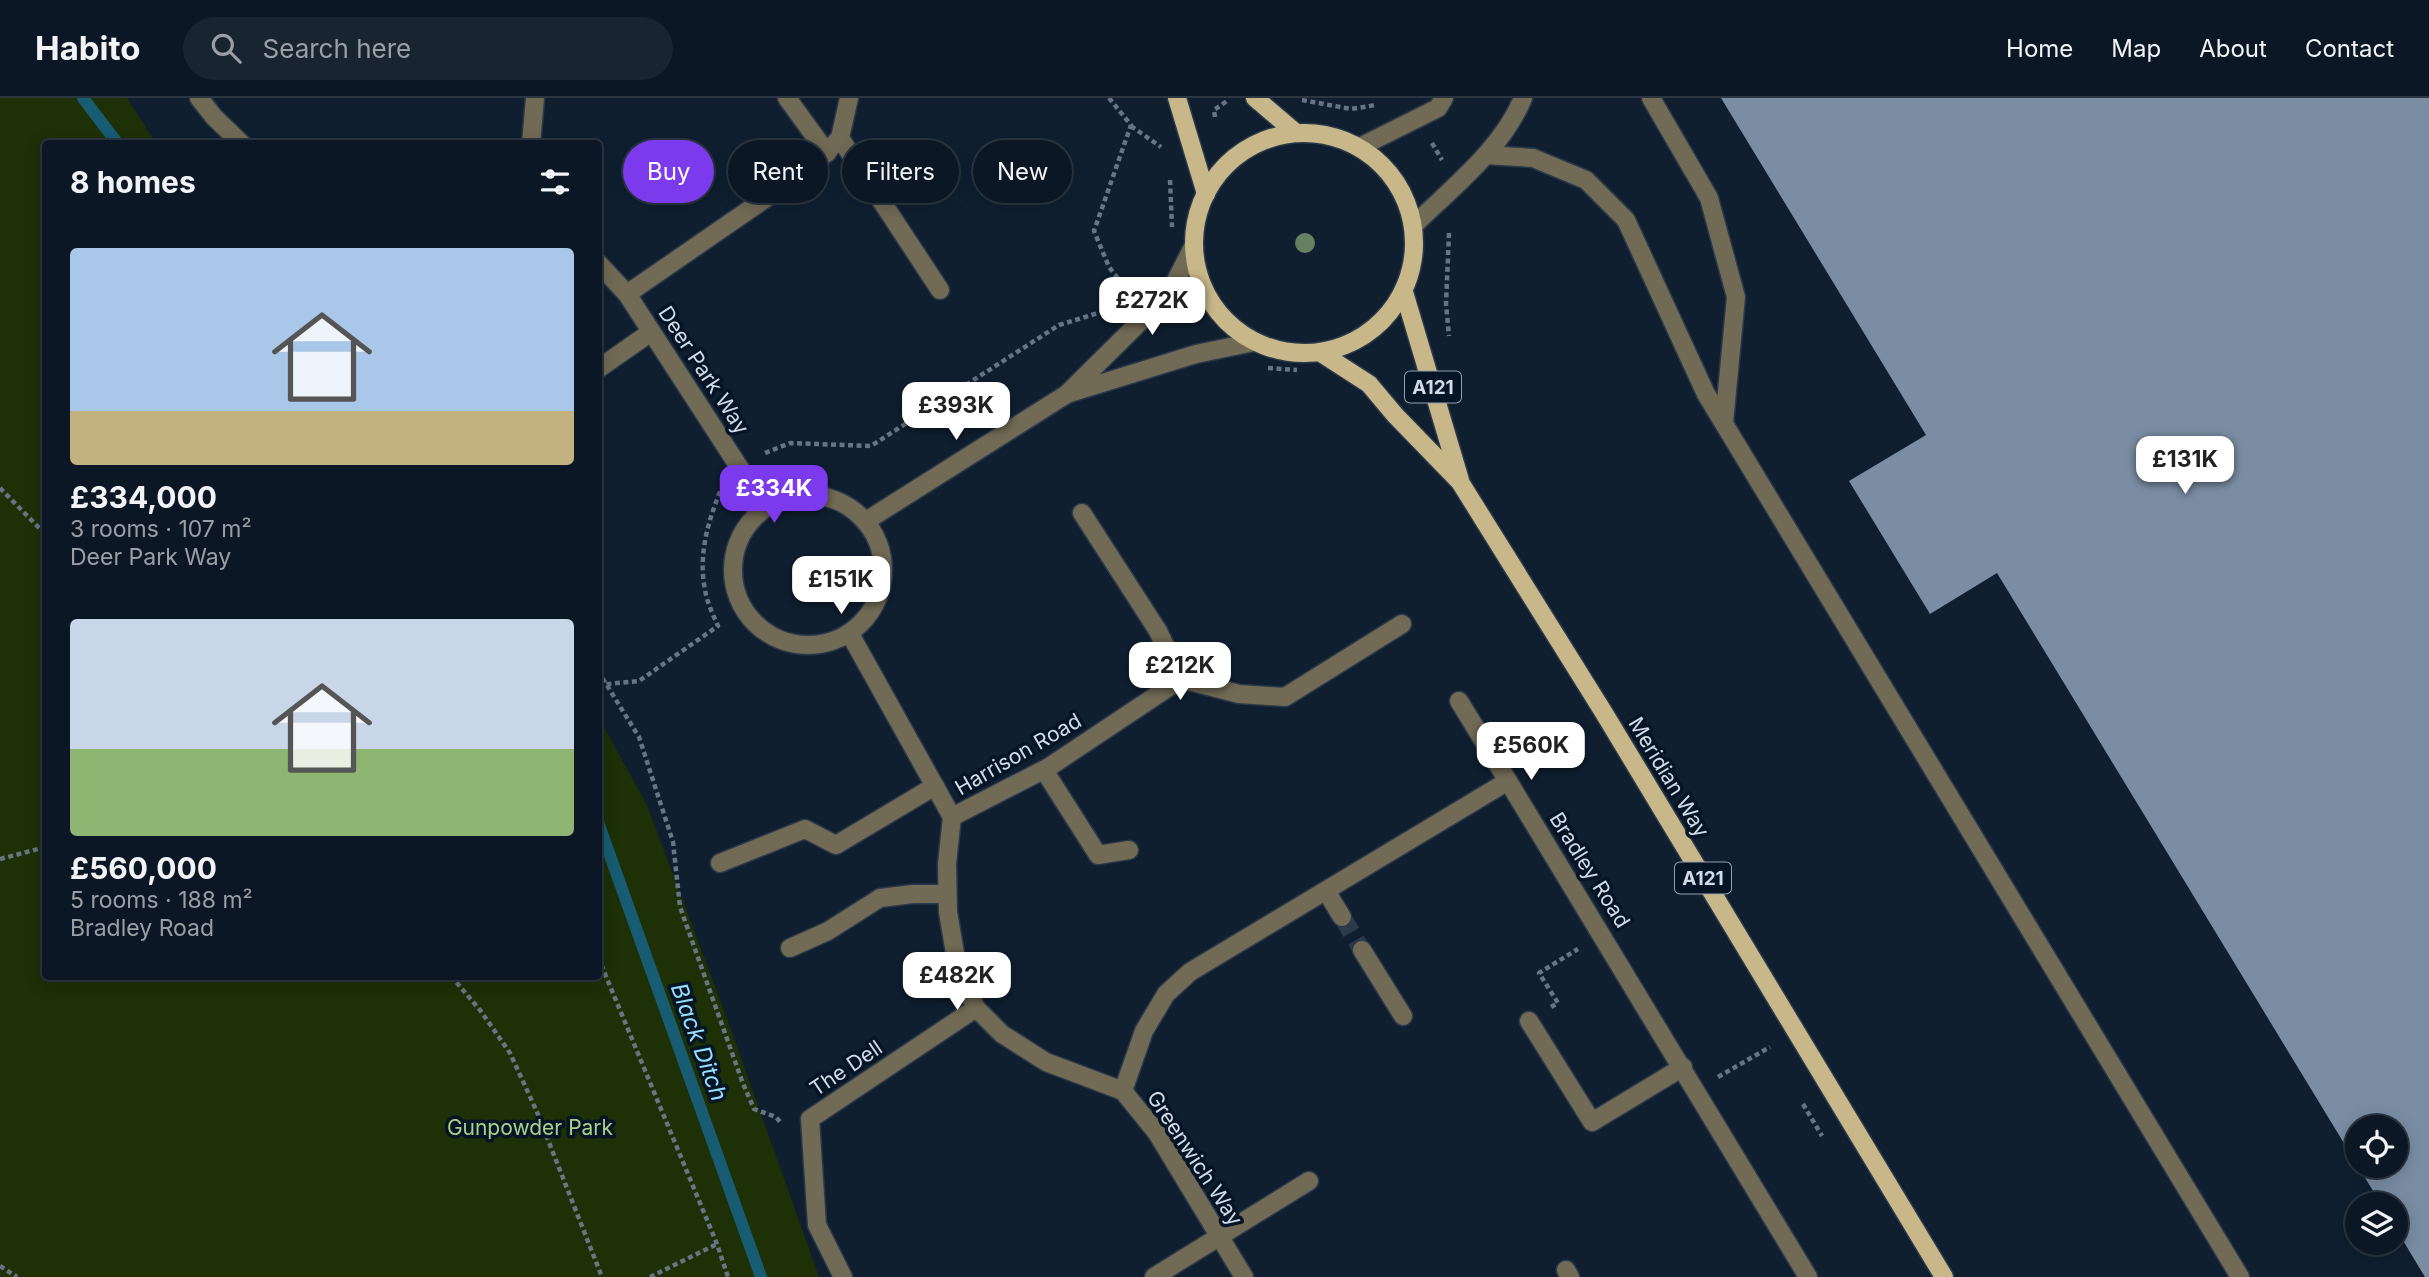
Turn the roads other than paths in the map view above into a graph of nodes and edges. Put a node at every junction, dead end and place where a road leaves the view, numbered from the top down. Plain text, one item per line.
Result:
1 (199, 98) edge
2 (535, 98) edge
3 (787, 98) edge
4 (849, 98) edge
5 (1177, 98) edge
6 (1255, 98) edge
7 (1444, 98) edge
8 (1523, 98) edge
9 (1651, 98) edge
10 (1295, 132) junction
11 (840, 138) junction
12 (238, 140) edge
13 (531, 140) edge
14 (818, 140) edge
15 (1360, 147) junction
16 (828, 152) edge
17 (1486, 155) junction
18 (1206, 194) junction
19 (759, 203) edge
20 (1414, 225) junction
21 (1193, 247) junction
22 (602, 267) edge
23 (940, 290) dead end
24 (1404, 292) junction
25 (628, 294) junction
26 (651, 332) junction
27 (1254, 342) junction
28 (1321, 353) junction
29 (602, 366) edge
30 (1067, 394) junction
31 (1724, 423) junction
32 (1460, 482) junction
33 (765, 506) junction
34 (1082, 513) dead end
35 (866, 521) junction
36 (1402, 624) dead end
37 (850, 634) junction
38 (1181, 679) junction
39 (1459, 701) dead end
40 (1044, 770) junction
41 (1508, 781) junction
42 (936, 786) junction
43 (953, 817) junction
44 (1129, 850) dead end
45 (720, 863) dead end
46 (1326, 891) junction
47 (947, 894) junction
48 (1342, 917) tunnel mouth
49 (790, 948) dead end
50 (1362, 950) tunnel mouth
51 (976, 1008) junction
52 (1403, 1016) dead end
53 (1529, 1021) road end
54 (1683, 1067) junction
55 (1123, 1091) junction
56 (1309, 1181) dead end
57 (1220, 1237) junction
58 (843, 1277) edge
59 (1154, 1277) edge
60 (1244, 1277) edge
61 (1808, 1277) edge
62 (1944, 1277) edge
63 (2240, 1277) edge

1 - 12 street
2 - 13 street
3 - 14 street
4 - 11 street
5 - 18 main road
6 - 10 main road
7 - 15 street
8 - 17 street
9 - 31 street
10 - 15 main road
10 - 18 main road
11 - 16 street
11 - 23 street
15 - 20 main road
17 - 20 street
17 - 31 street
18 - 21 main road
19 - 25 street
20 - 24 main road
21 - 27 main road
21 - 30 street
22 - 25 street, Deer Park Way
24 - 28 main road
24 - 32 main road, A121
25 - 26 street, Deer Park Way
26 - 29 street
26 - 33 street, Deer Park Way
27 - 28 main road
27 - 30 street
28 - 32 main road, A121
30 - 35 street
31 - 63 street
32 - 62 main road, Meridian Way / A121
33 - 35 street
33 - 37 street
34 - 38 street
35 - 37 street
36 - 38 street
37 - 42 street
38 - 40 street, Harrison Road
39 - 41 street, Bradley Road
40 - 43 street, Harrison Road
40 - 44 street
41 - 46 street
41 - 54 street, Bradley Road
42 - 43 street
42 - 45 street
43 - 47 street, Greenwich Way
46 - 48 street
46 - 55 street
47 - 49 street
47 - 51 street, Greenwich Way
50 - 52 street
51 - 55 street, Greenwich Way
51 - 58 street, The Dell
53 - 54 street
54 - 61 street, Bradley Road
55 - 57 street, Greenwich Way
56 - 57 street
57 - 59 street
57 - 60 street, Greenwich Way

